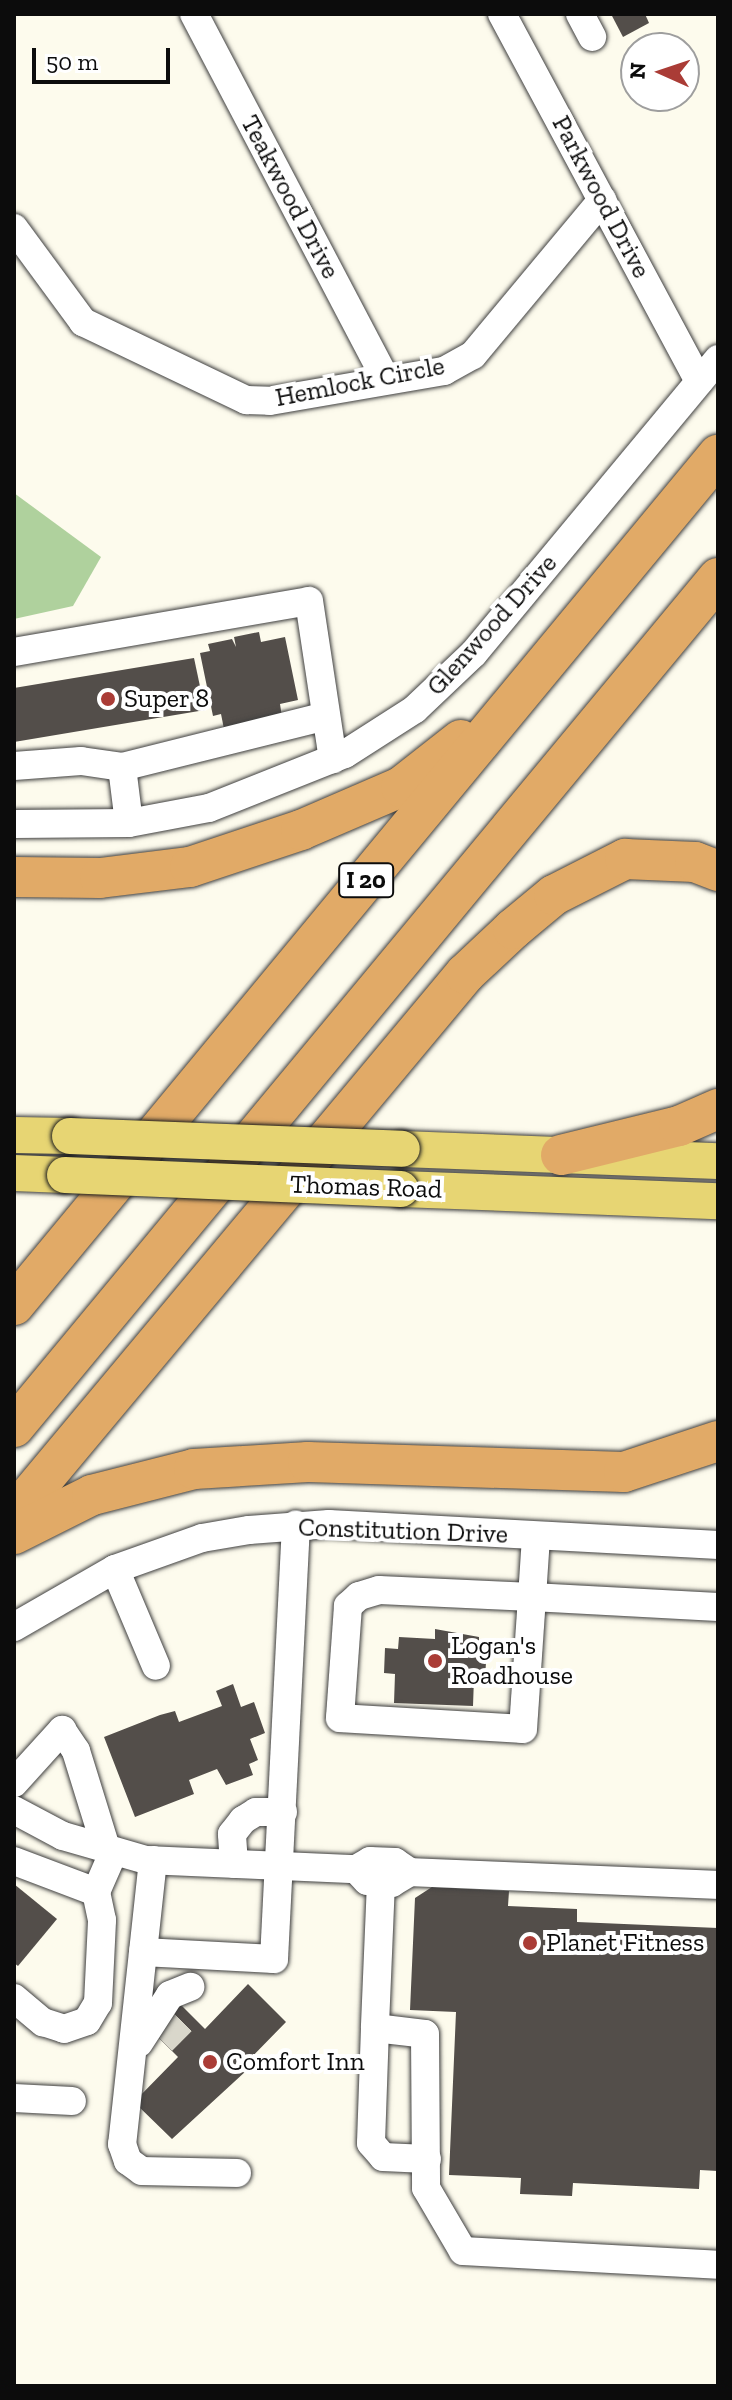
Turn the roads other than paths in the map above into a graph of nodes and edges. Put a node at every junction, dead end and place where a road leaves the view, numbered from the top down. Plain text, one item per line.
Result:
1 (194, 14) edge
2 (502, 14) edge
3 (602, 200) junction
4 (14, 228) edge
5 (718, 359) edge
6 (386, 380) junction
7 (699, 381) junction
8 (718, 455) edge
9 (718, 578) edge
10 (14, 652) edge
11 (518, 697) junction
12 (326, 716) junction
13 (333, 759) junction
14 (14, 766) edge
15 (122, 767) junction
16 (129, 823) junction
17 (14, 824) edge
18 (718, 871) edge
19 (14, 877) edge
20 (718, 1109) edge
21 (14, 1135) edge
22 (561, 1155) junction
23 (718, 1161) edge
24 (14, 1173) edge
25 (718, 1201) edge
26 (14, 1305) edge
27 (14, 1427) edge
28 (718, 1441) edge
29 (14, 1514) edge
30 (296, 1525) junction
31 (14, 1534) edge
32 (536, 1537) junction
33 (718, 1545) edge
34 (115, 1569) junction
35 (532, 1597) junction
36 (718, 1607) edge
37 (14, 1627) edge
38 (156, 1666) dead end
39 (14, 1783) edge
40 (14, 1810) edge
41 (283, 1812) junction
42 (110, 1852) junction
43 (153, 1860) junction
44 (14, 1861) edge
45 (234, 1864) junction
46 (280, 1866) junction
47 (368, 1876) junction
48 (718, 1885) edge
49 (96, 1892) junction
50 (143, 1952) junction
51 (202, 1955) junction
52 (14, 1998) edge
53 (375, 2028) junction
54 (150, 2044) junction
55 (14, 2098) edge
56 (72, 2101) dead end
57 (427, 2159) junction
58 (237, 2173) dead end
59 (718, 2265) edge

1 - 6 street, Teakwood Drive
2 - 3 street, Parkwood Drive
3 - 6 street, Hemlock Circle
3 - 7 street, Parkwood Drive
4 - 6 street, Hemlock Circle
5 - 7 street, Glenwood Drive
7 - 13 street, Glenwood Drive
8 - 11 highway, I 20
9 - 27 highway
10 - 12 street
11 - 19 highway
11 - 26 highway, I 20
12 - 13 street
12 - 15 street
13 - 16 street, Glenwood Drive
14 - 15 street
15 - 16 street
16 - 17 street, Glenwood Drive
18 - 29 highway
20 - 22 highway
21 - 22 main road, Thomas Road, bridge
22 - 23 main road, Thomas Road
24 - 25 main road, Thomas Road, bridge
28 - 31 highway
30 - 32 street, Constitution Drive
30 - 34 street, Constitution Drive
30 - 41 street
32 - 33 street, Constitution Drive
32 - 35 street
34 - 37 street, Constitution Drive
34 - 38 street
35 - 35 street
35 - 36 street
39 - 42 street
40 - 42 street
41 - 45 street
41 - 46 street
42 - 43 street
42 - 49 street
43 - 45 street
43 - 50 street
44 - 49 street
45 - 46 street
46 - 47 street
46 - 51 street
47 - 48 street
47 - 53 street
49 - 52 street
50 - 51 street
50 - 54 street
51 - 54 street
53 - 57 street
53 - 57 street
54 - 58 street
55 - 56 street
57 - 59 street

